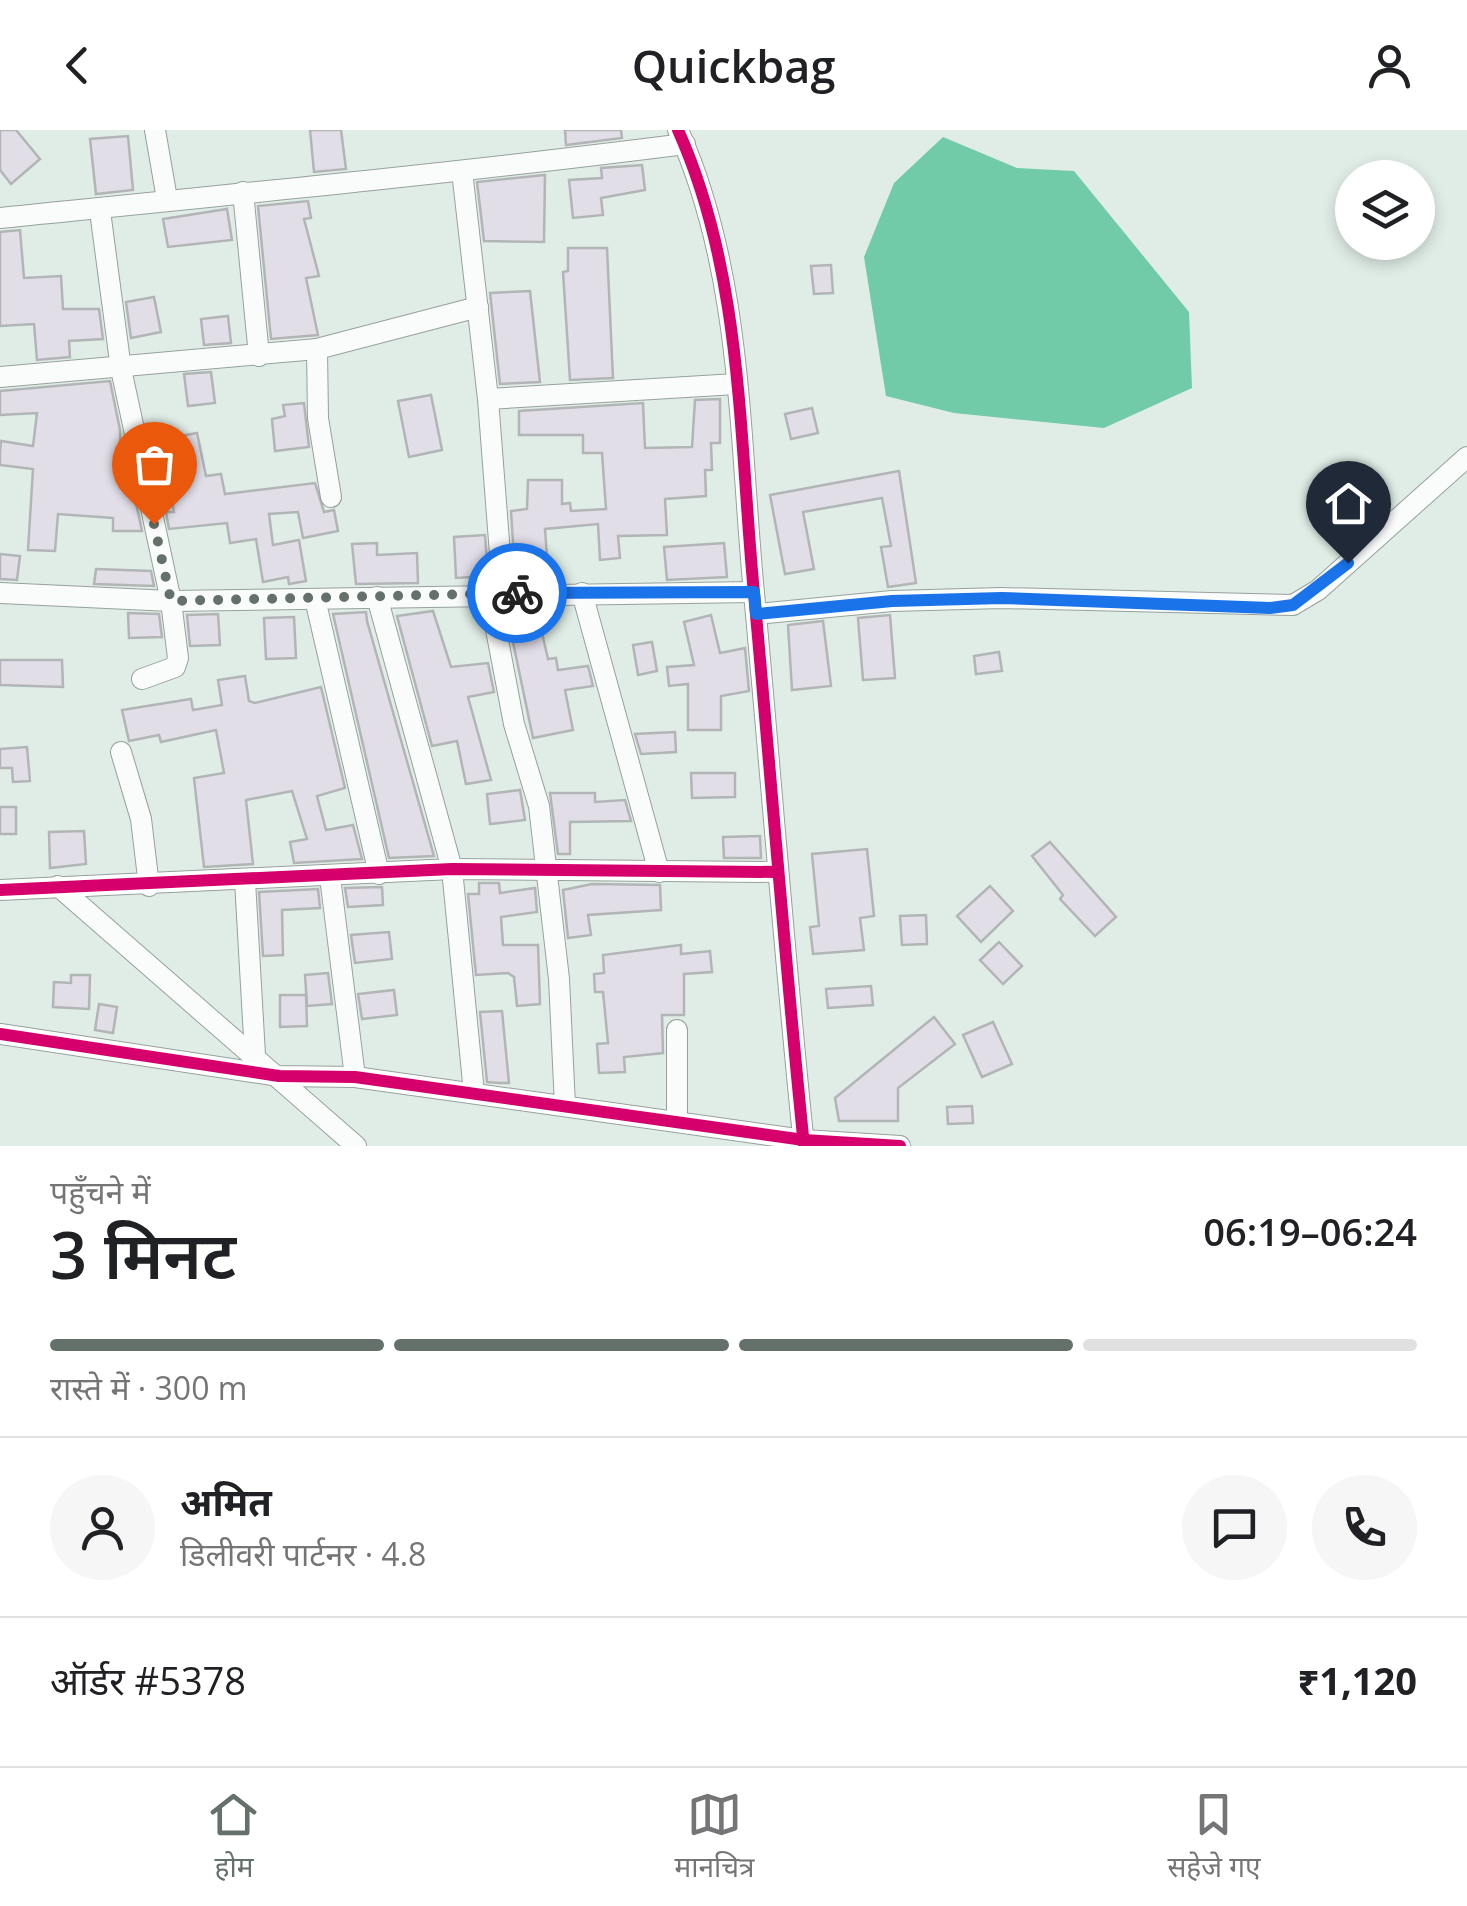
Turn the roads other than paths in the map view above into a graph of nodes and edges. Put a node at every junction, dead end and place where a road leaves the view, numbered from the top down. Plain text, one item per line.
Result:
1 (155, 130) edge
2 (682, 137) edge
3 (462, 170) junction
4 (243, 192) junction
5 (167, 199) junction
6 (100, 211) junction
7 (0, 218) edge
8 (478, 307) junction
9 (316, 349) junction
10 (259, 356) junction
11 (121, 369) junction
12 (0, 377) edge
13 (736, 384) junction
14 (488, 399) junction
15 (1467, 458) edge
16 (331, 497) dead end
17 (754, 592) junction
18 (0, 593) edge
19 (496, 593) junction
20 (582, 593) junction
21 (377, 597) junction
22 (315, 599) junction
23 (171, 601) junction
24 (756, 614) junction
25 (142, 679) dead end
26 (121, 752) dead end
27 (452, 869) junction
28 (547, 872) junction
29 (658, 872) junction
30 (776, 872) junction
31 (378, 874) junction
32 (330, 877) junction
33 (244, 881) junction
34 (58, 886) junction
35 (149, 886) junction
36 (0, 890) edge
37 (677, 1030) dead end
38 (0, 1034) edge
39 (255, 1055) junction
40 (278, 1076) junction
41 (355, 1077) junction
42 (474, 1093) junction
43 (566, 1106) junction
44 (676, 1122) junction
45 (804, 1143) edge
46 (356, 1146) edge
47 (900, 1146) edge

1 - 5 street
2 - 3 street
2 - 13 street
3 - 4 street
3 - 8 street
4 - 5 street
4 - 10 street
5 - 6 street
6 - 7 street
6 - 11 street
8 - 9 street
8 - 14 street
9 - 10 street
9 - 16 street
10 - 11 street
11 - 12 street
11 - 23 street
13 - 14 street
13 - 17 street
14 - 19 street
15 - 24 street
17 - 20 street
17 - 24 street
18 - 23 street
19 - 20 street
19 - 21 street
19 - 28 street
20 - 29 street
21 - 22 street
21 - 27 street
22 - 23 street
22 - 31 street
23 - 25 street
24 - 30 street
26 - 35 street
27 - 28 street
27 - 31 street
27 - 42 street
28 - 29 street
28 - 43 street
29 - 30 street
30 - 45 street
31 - 32 street
32 - 33 street
32 - 41 street
33 - 35 street
33 - 39 street
34 - 35 street
34 - 36 street
34 - 39 street
37 - 44 street
38 - 40 street
39 - 40 street
40 - 41 street
40 - 46 street
41 - 42 street
42 - 43 street
43 - 44 street
44 - 45 street
45 - 47 street

